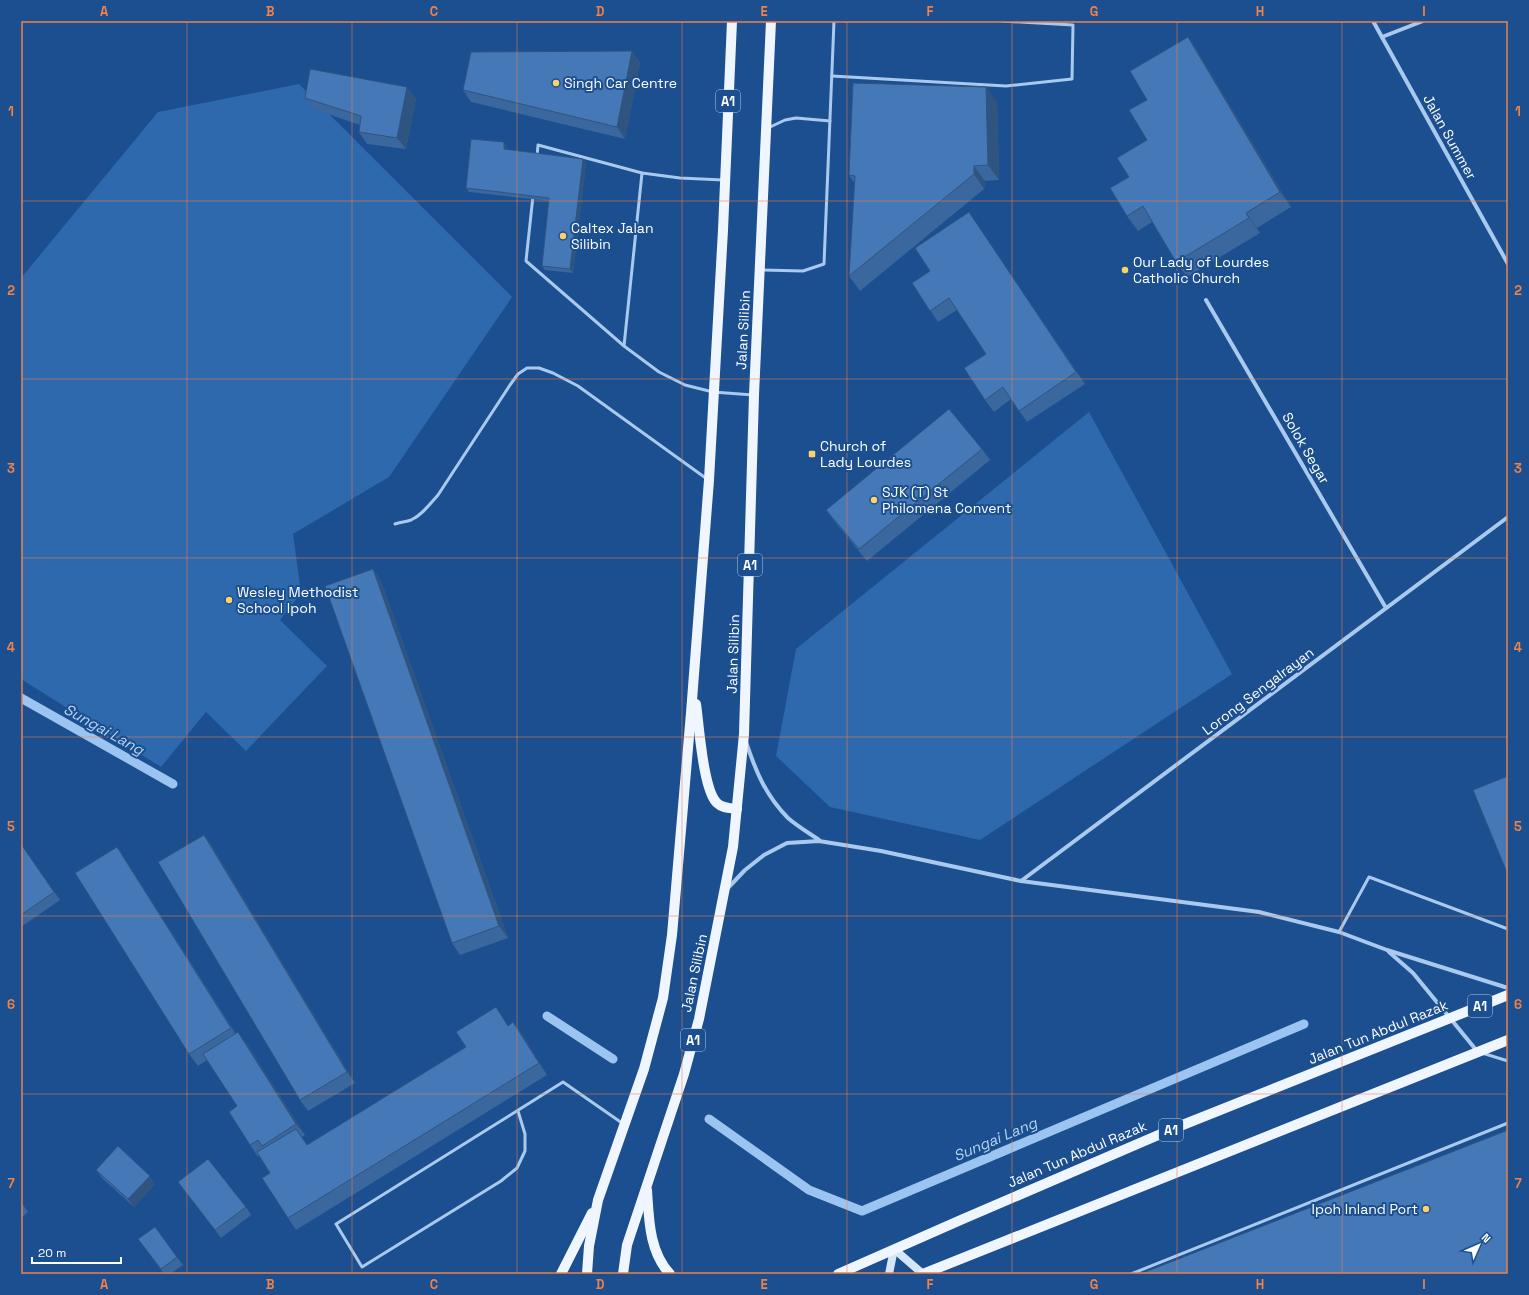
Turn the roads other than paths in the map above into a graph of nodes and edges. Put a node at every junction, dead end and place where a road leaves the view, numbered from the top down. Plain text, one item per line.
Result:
1 (732, 21) edge
2 (771, 21) edge
3 (834, 21) edge
4 (1002, 21) edge
5 (1373, 21) edge
6 (1423, 21) edge
7 (1382, 37) junction
8 (832, 76) junction
9 (830, 121) junction
10 (766, 129) junction
11 (536, 161) edge
12 (642, 172) junction
13 (725, 180) junction
14 (533, 191) edge
15 (1508, 264) edge
16 (760, 270) junction
17 (1206, 300) dead end
18 (624, 346) junction
19 (713, 392) junction
20 (754, 395) junction
21 (709, 480) junction
22 (1508, 517) edge
23 (395, 524) dead end
24 (1386, 608) junction
25 (694, 683) junction
26 (744, 734) junction
27 (737, 809) junction
28 (819, 841) junction
29 (1021, 881) junction
30 (724, 892) junction
31 (1508, 929) edge
32 (1339, 932) junction
33 (1387, 950) junction
34 (1508, 988) edge
35 (1508, 995) edge
36 (1451, 1018) junction
37 (1508, 1040) edge
38 (1478, 1052) junction
39 (1508, 1061) edge
40 (518, 1111) junction
41 (1508, 1123) edge
42 (624, 1124) junction
43 (647, 1184) junction
44 (598, 1200) junction
45 (894, 1249) junction
46 (561, 1274) edge
47 (587, 1274) edge
48 (623, 1274) edge
49 (670, 1274) edge
50 (838, 1274) edge
51 (890, 1274) edge
52 (923, 1274) edge
53 (1131, 1274) edge

1 - 13 main road, Jalan Silibin / A1
2 - 10 main road, Jalan Silibin / A1
3 - 8 lane
4 - 8 lane
5 - 7 street, Jalan Summer
6 - 7 street
7 - 15 street, Jalan Summer
8 - 9 lane
9 - 10 lane
9 - 16 lane
10 - 16 main road, Jalan Silibin / A1
11 - 12 lane
12 - 13 lane
12 - 18 lane
13 - 19 main road, Jalan Silibin / A1
14 - 18 lane
16 - 20 main road, Jalan Silibin / A1
17 - 24 street, Solok Segar
18 - 19 lane
19 - 20 lane
19 - 21 main road, Jalan Silibin / A1
20 - 26 main road, Jalan Silibin / A1
21 - 23 lane
21 - 25 main road, Jalan Silibin / A1
22 - 24 street, Lorong Sengalrayan
24 - 29 street, Lorong Sengalrayan
25 - 27 main road
25 - 42 main road, Jalan Silibin / A1
26 - 27 main road, Jalan Silibin / A1
26 - 28 street
27 - 30 main road, Jalan Silibin / A1
28 - 29 street
28 - 30 street
29 - 32 street
30 - 43 main road, Jalan Silibin / A1
31 - 32 lane
32 - 33 street
33 - 34 street
33 - 36 street
35 - 36 main road, Jalan Tun Abdul Razak / A1
36 - 38 street
36 - 45 main road, Jalan Tun Abdul Razak / A1
37 - 38 main road
38 - 39 lane
38 - 52 main road
40 - 40 lane
40 - 42 lane
41 - 53 lane
42 - 44 main road, Jalan Silibin / A1
43 - 48 main road, Jalan Silibin / A1
43 - 49 main road
44 - 46 main road
44 - 47 main road, Jalan Silibin / A1
45 - 50 main road, Jalan Tun Abdul Razak / A1
45 - 51 street
45 - 52 street

